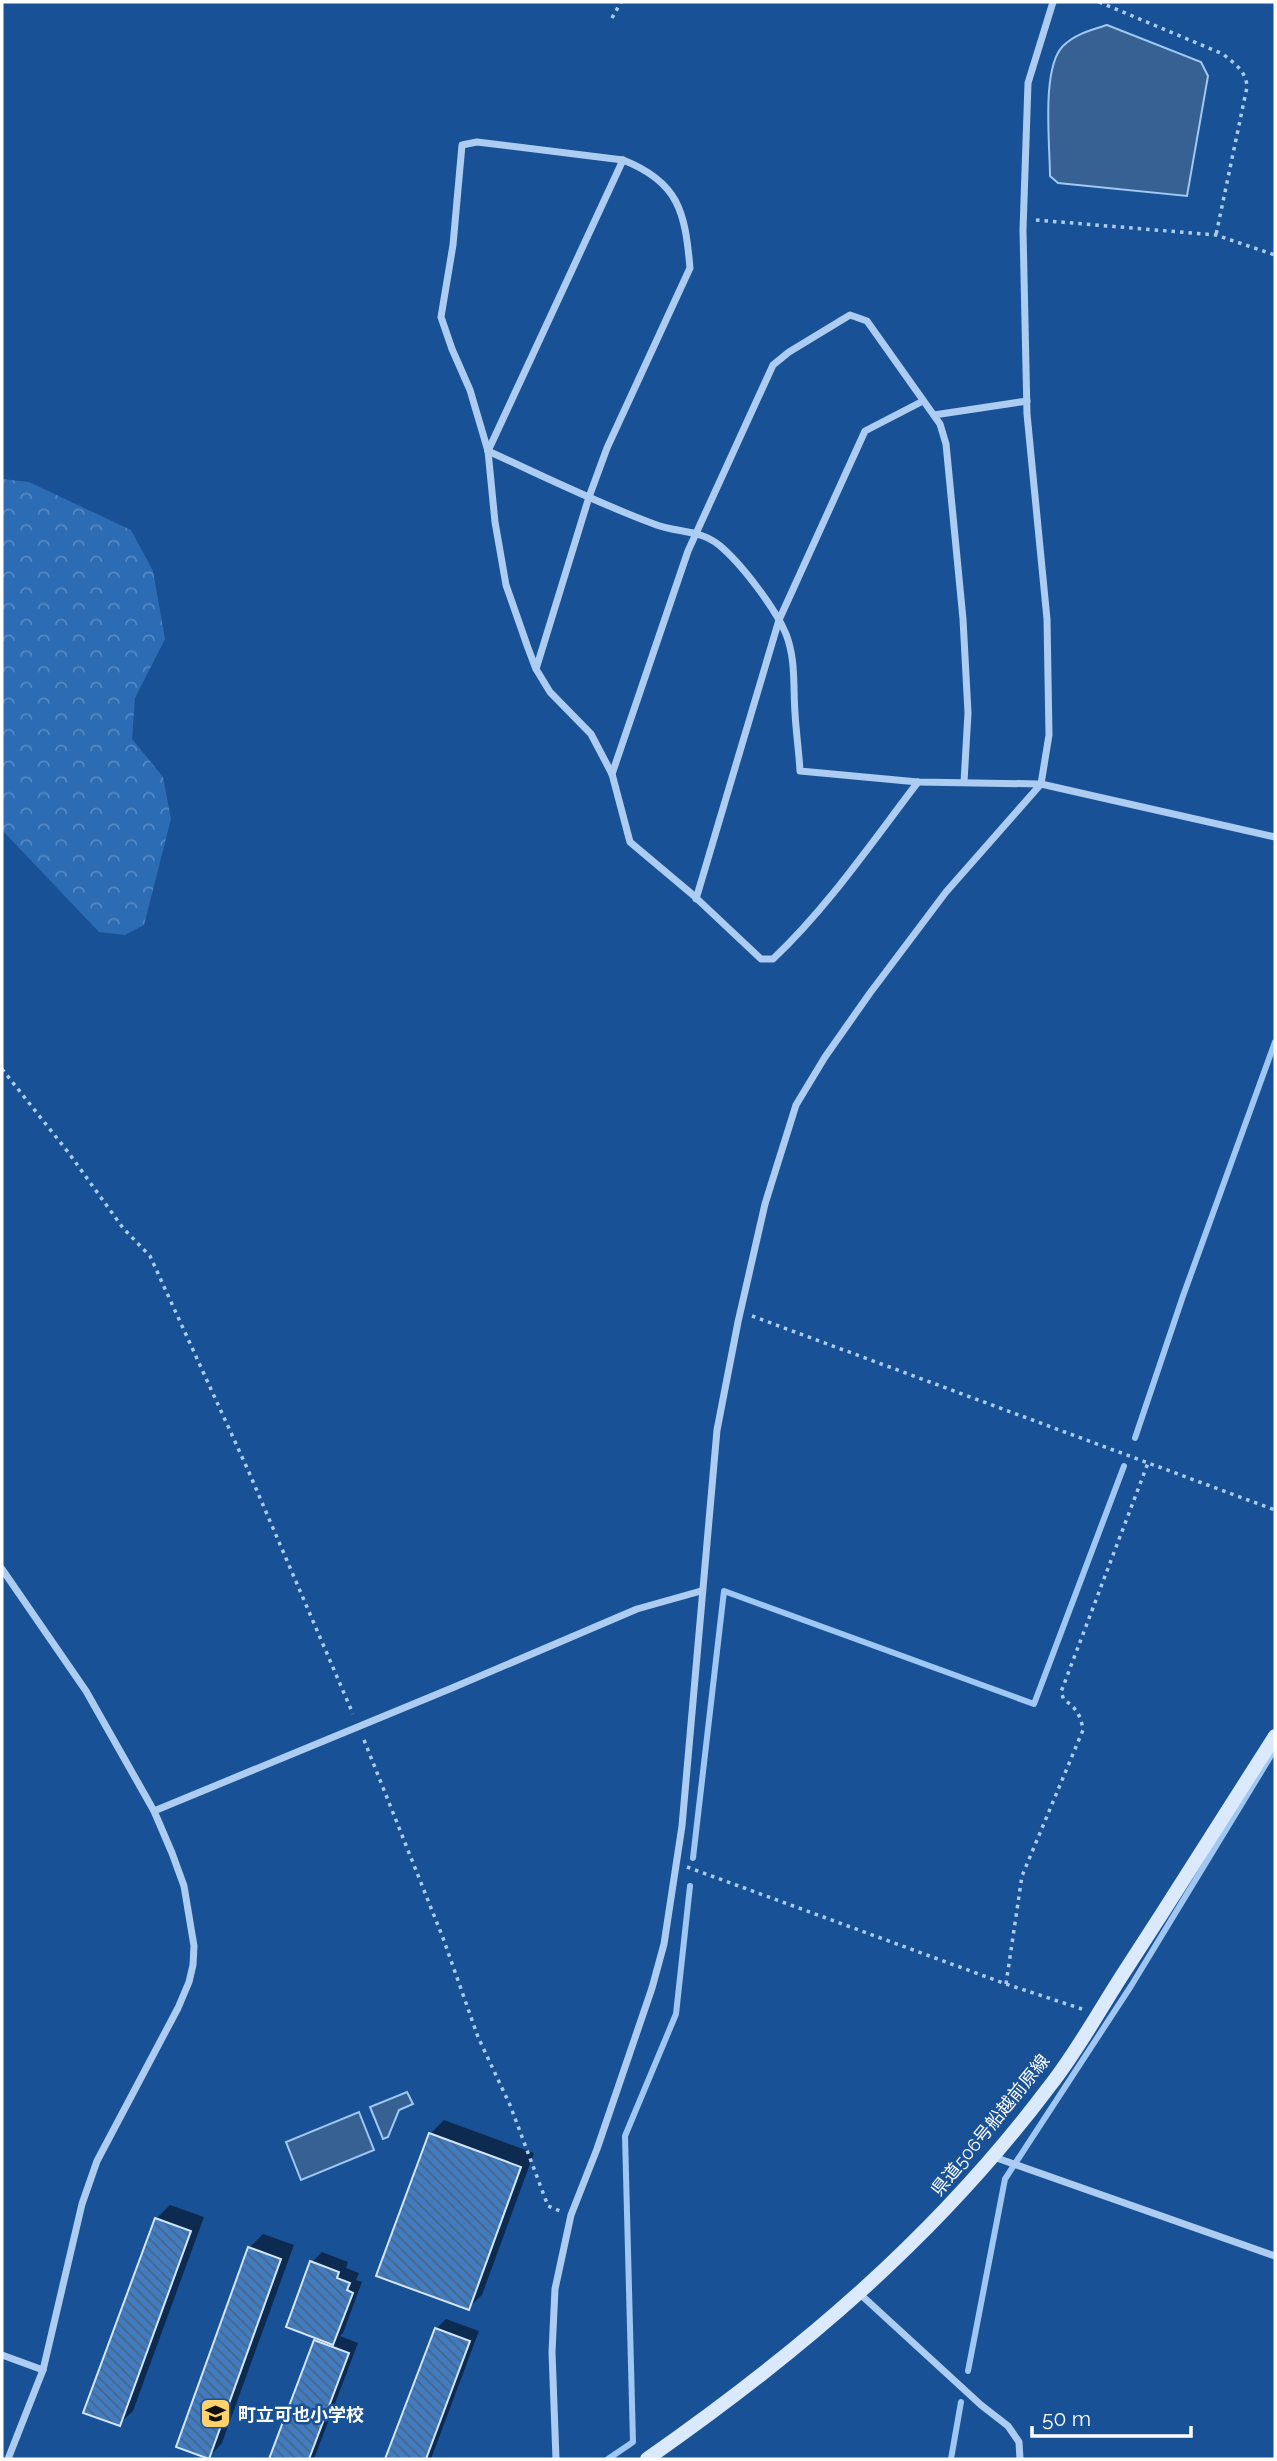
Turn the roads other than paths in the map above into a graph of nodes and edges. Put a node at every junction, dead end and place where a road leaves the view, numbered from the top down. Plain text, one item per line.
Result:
1 (1053, 2) edge
2 (623, 160) junction
3 (923, 401) junction
4 (1027, 401) junction
5 (934, 415) junction
6 (488, 451) junction
7 (589, 497) junction
8 (698, 532) junction
9 (779, 620) junction
10 (536, 669) junction
11 (612, 774) junction
12 (918, 782) junction
13 (964, 782) junction
14 (1041, 784) junction
15 (1275, 836) edge
16 (696, 899) junction
17 (2, 1569) edge
18 (701, 1591) junction
19 (1275, 1736) edge
20 (154, 1811) junction
21 (994, 2157) junction
22 (1275, 2256) edge
23 (860, 2294) junction
24 (2, 2356) edge
25 (43, 2370) junction
26 (8, 2459) edge
27 (555, 2459) edge
28 (647, 2459) edge
29 (1020, 2459) edge

1 - 4 street
2 - 6 street
2 - 6 street
2 - 7 street
3 - 5 street
3 - 8 street
3 - 9 street
4 - 5 street
4 - 14 street
5 - 13 street
6 - 7 street
6 - 10 street
7 - 8 street
7 - 10 street
8 - 9 street
8 - 11 street
9 - 12 street
9 - 16 street
10 - 11 street
11 - 16 street
12 - 13 street
12 - 16 street
13 - 14 street
14 - 15 street
14 - 18 street
17 - 20 street
18 - 20 street
18 - 27 street
19 - 21 main road, 県道506号船越前原線
20 - 25 street
21 - 22 street
21 - 23 main road, 県道506号船越前原線
23 - 28 main road, 県道506号船越前原線
23 - 29 street
24 - 25 street
25 - 26 street

